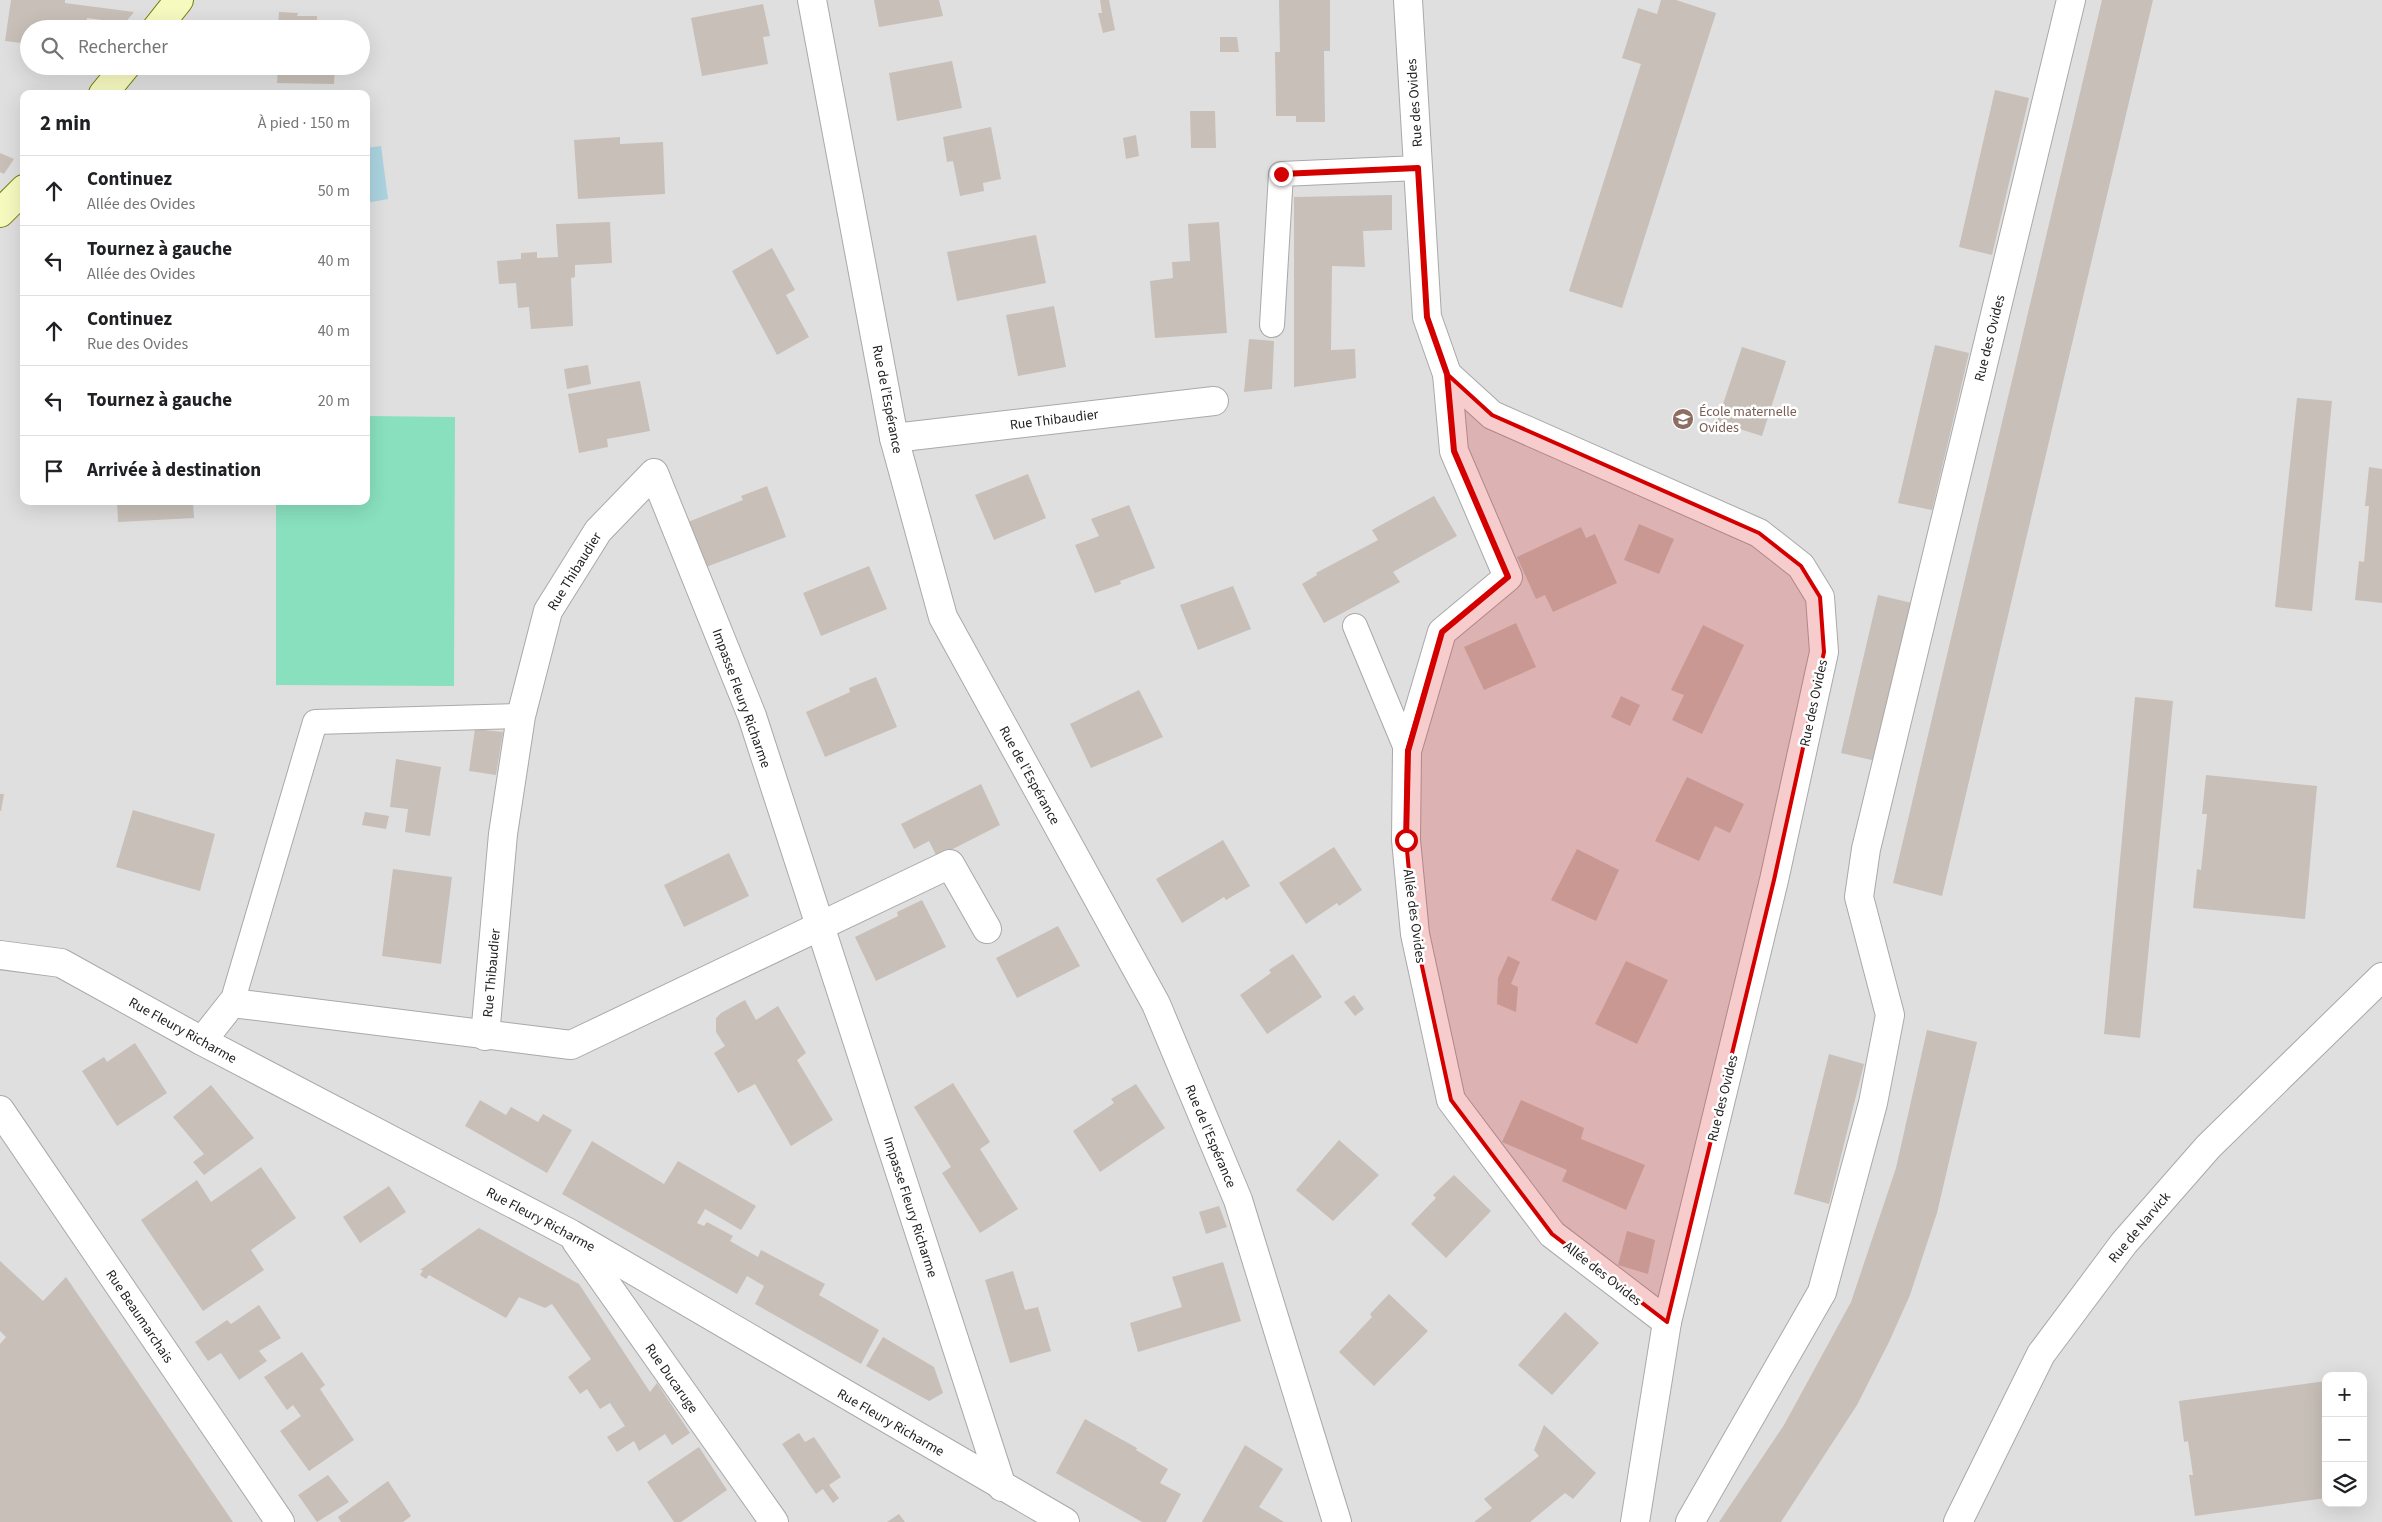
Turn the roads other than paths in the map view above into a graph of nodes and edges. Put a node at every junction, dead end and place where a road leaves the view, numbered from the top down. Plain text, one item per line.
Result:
1 (179, 0) edge
2 (812, 0) edge
3 (1408, 0) edge
4 (2071, 0) edge
5 (163, 20) edge
6 (119, 75) edge
7 (106, 90) edge
8 (1418, 168) junction
9 (20, 193) edge
10 (0, 212) edge
11 (1272, 325) dead end
12 (1447, 374) junction
13 (1214, 401) dead end
14 (894, 438) junction
15 (654, 473) joint
16 (1355, 626) dead end
17 (521, 716) junction
18 (1408, 751) junction
19 (820, 926) junction
20 (987, 929) dead end
21 (0, 955) edge
22 (2382, 977) edge
23 (232, 1003) junction
24 (486, 1036) junction
25 (202, 1042) junction
26 (0, 1110) edge
27 (571, 1234) junction
28 (1667, 1322) junction
29 (1002, 1487) junction
30 (280, 1522) edge
31 (774, 1522) edge
32 (1065, 1522) edge
33 (1337, 1522) edge
34 (1635, 1522) edge
35 (1690, 1522) edge
36 (1958, 1522) edge

1 - 5 street
2 - 14 street, Rue de l’Espérance
3 - 8 street, Rue des Ovides
4 - 35 street, Rue des Ovides
6 - 7 street
8 - 11 lane
8 - 12 street, Rue des Ovides
9 - 10 street
12 - 18 street, Allée des Ovides
12 - 28 street, Rue des Ovides
13 - 14 street, Rue Thibaudier
14 - 33 street, Rue de l’Espérance
15 - 17 street, Rue Thibaudier
15 - 19 street, Impasse Fleury Richarme
16 - 18 lane
17 - 23 lane
17 - 24 street, Rue Thibaudier
18 - 28 street, Allée des Ovides
19 - 20 street
19 - 24 street
19 - 29 street, Impasse Fleury Richarme
21 - 25 street, Rue Fleury Richarme
22 - 36 street, Rue de Narvick
23 - 24 street, Rue Thibaudier
23 - 25 street
25 - 27 street, Rue Fleury Richarme
26 - 30 street, Rue Beaumarchais
27 - 29 street, Rue Fleury Richarme
27 - 31 street, Rue Ducaruge
28 - 34 street, Rue des Ovides
29 - 32 street, Rue Fleury Richarme

